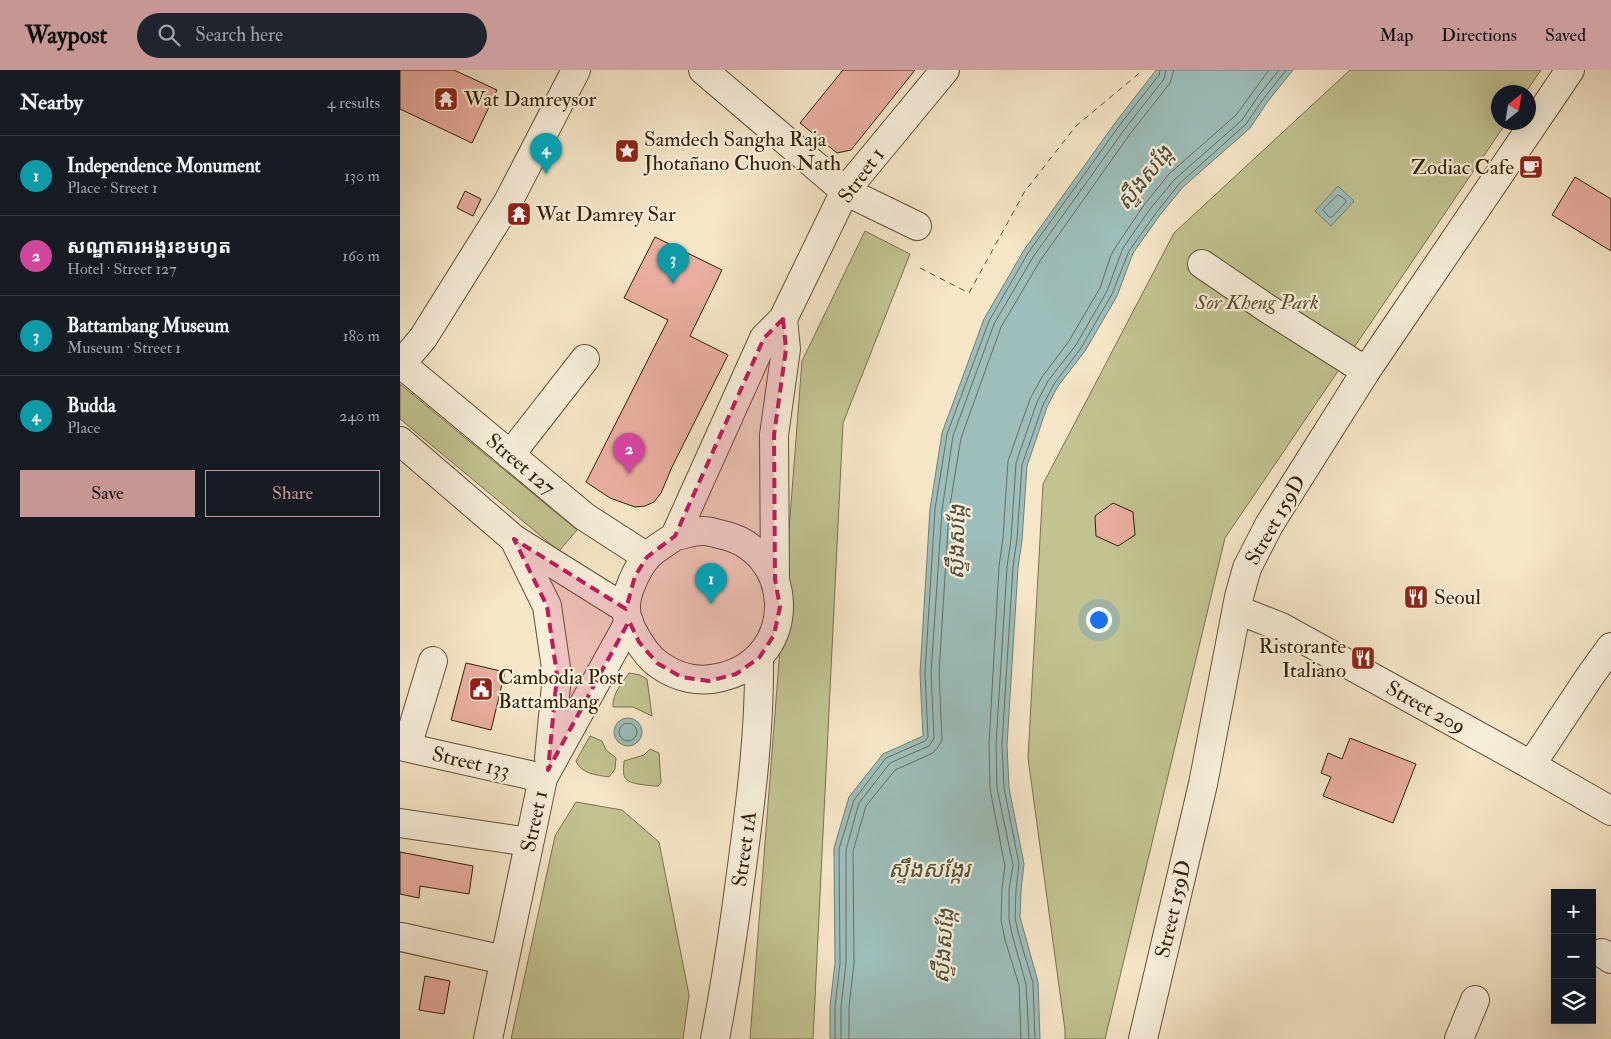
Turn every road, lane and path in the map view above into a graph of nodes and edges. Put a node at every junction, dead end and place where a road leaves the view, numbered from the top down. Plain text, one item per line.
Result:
1 (576, 70) edge
2 (703, 70) edge
3 (945, 70) edge
4 (1570, 70) edge
5 (845, 191) junction
6 (917, 226) dead end
7 (1202, 264) dead end
8 (783, 319) junction
9 (586, 359) dead end
10 (401, 364) edge
11 (1366, 371) junction
12 (400, 441) edge
13 (510, 455) junction
14 (675, 536) junction
15 (514, 538) junction
16 (647, 556) junction
17 (775, 580) junction
18 (1238, 610) junction
19 (627, 616) junction
20 (1611, 647) edge
21 (759, 658) junction
22 (434, 661) dead end
23 (404, 746) edge
24 (1531, 765) junction
25 (545, 774) junction
26 (1611, 812) edge
27 (400, 823) edge
28 (529, 842) junction
29 (401, 937) edge
30 (504, 960) junction
31 (1475, 1000) dead end
32 (488, 1039) edge
33 (715, 1039) edge
34 (1143, 1039) edge
35 (1459, 1039) edge

1 - 10 street
2 - 5 street
3 - 5 street, Street 1
4 - 11 street, Street 159D
5 - 6 street
5 - 8 street, Street 1
7 - 11 street
8 - 14 street, Street 1
8 - 17 street
9 - 13 street
10 - 13 street, Street 127
11 - 18 street, Street 159D
12 - 15 street
13 - 16 street, Street 127
14 - 16 street
14 - 17 street
15 - 19 street
15 - 25 street
16 - 19 street
17 - 21 street
18 - 24 street, Street 209
18 - 34 street, Street 159D
19 - 21 street
19 - 25 street, Street 1
20 - 24 street
21 - 33 street, Street 1A
22 - 23 street
23 - 25 street, Street 133
24 - 26 street, Street 209
25 - 28 street, Street 1
27 - 28 street
28 - 30 street, Street 1
29 - 30 street
30 - 32 street, Street 1
31 - 35 street

